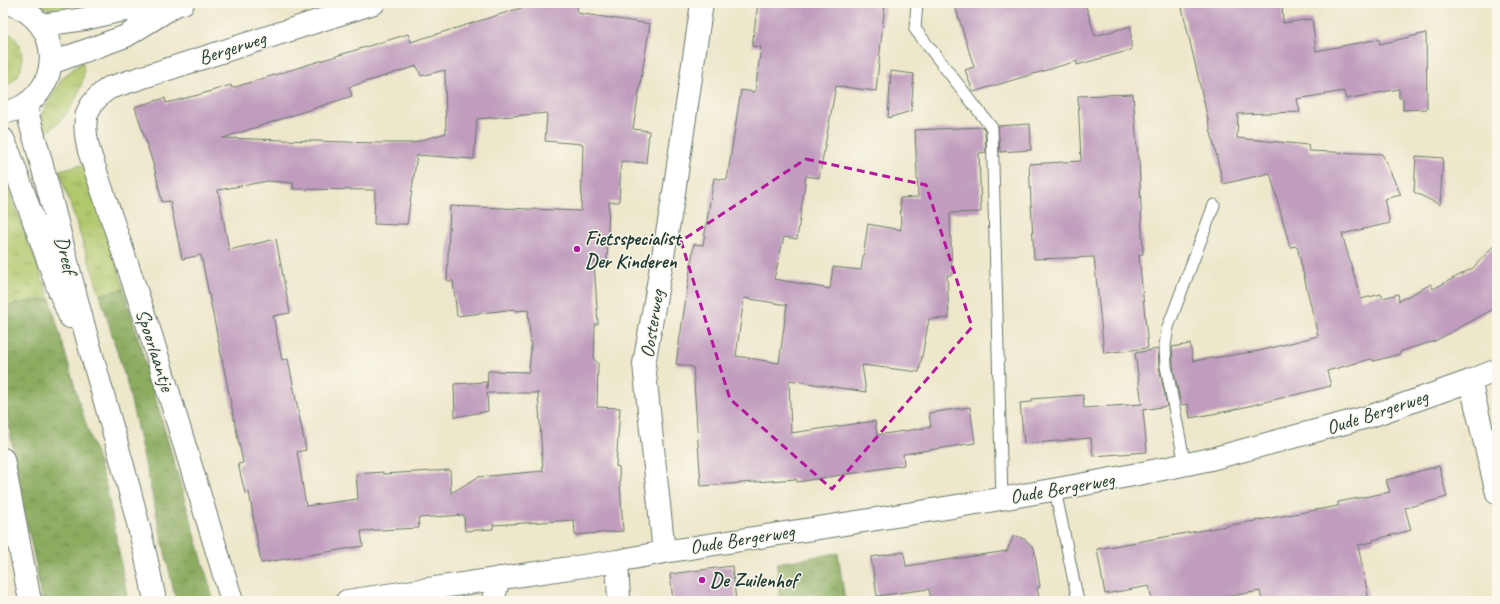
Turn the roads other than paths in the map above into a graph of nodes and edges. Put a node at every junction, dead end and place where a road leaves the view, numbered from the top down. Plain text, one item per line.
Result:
1 (7, 3) edge
2 (374, 3) edge
3 (702, 3) edge
4 (917, 3) edge
5 (179, 4) edge
6 (42, 25) junction
7 (50, 64) junction
8 (94, 100) joint
9 (25, 105) junction
10 (3, 113) edge
11 (3, 139) edge
12 (1214, 205) dead end
13 (1497, 370) edge
14 (1470, 381) junction
15 (106, 405) junction
16 (3, 459) edge
17 (1185, 465) junction
18 (1055, 490) junction
19 (1497, 493) edge
20 (1002, 499) junction
21 (664, 552) junction
22 (617, 561) junction
23 (499, 578) junction
24 (439, 595) edge
25 (30, 601) edge
26 (155, 601) edge
27 (232, 601) edge
28 (347, 601) edge
29 (493, 601) edge
30 (619, 601) edge
31 (1078, 601) edge

1 - 6 street
2 - 8 street, Bergerweg
3 - 21 street, Oosterweg
4 - 20 lane
5 - 6 street
5 - 7 street
6 - 7 street
7 - 9 street
8 - 27 street, Spoorlaantje
9 - 10 street
9 - 15 street, Dreef
11 - 15 street, Dreef
12 - 17 lane
13 - 14 street, Oude Bergerweg
14 - 17 street, Oude Bergerweg
14 - 19 street
15 - 26 street, Dreef
16 - 25 street
17 - 18 street, Oude Bergerweg
18 - 20 street, Oude Bergerweg
18 - 31 lane
20 - 21 street, Oude Bergerweg
21 - 22 street, Oude Bergerweg
22 - 23 street, Oude Bergerweg
22 - 30 street
23 - 24 street, Oude Bergerweg
23 - 29 street
24 - 28 street, Oude Bergerweg

